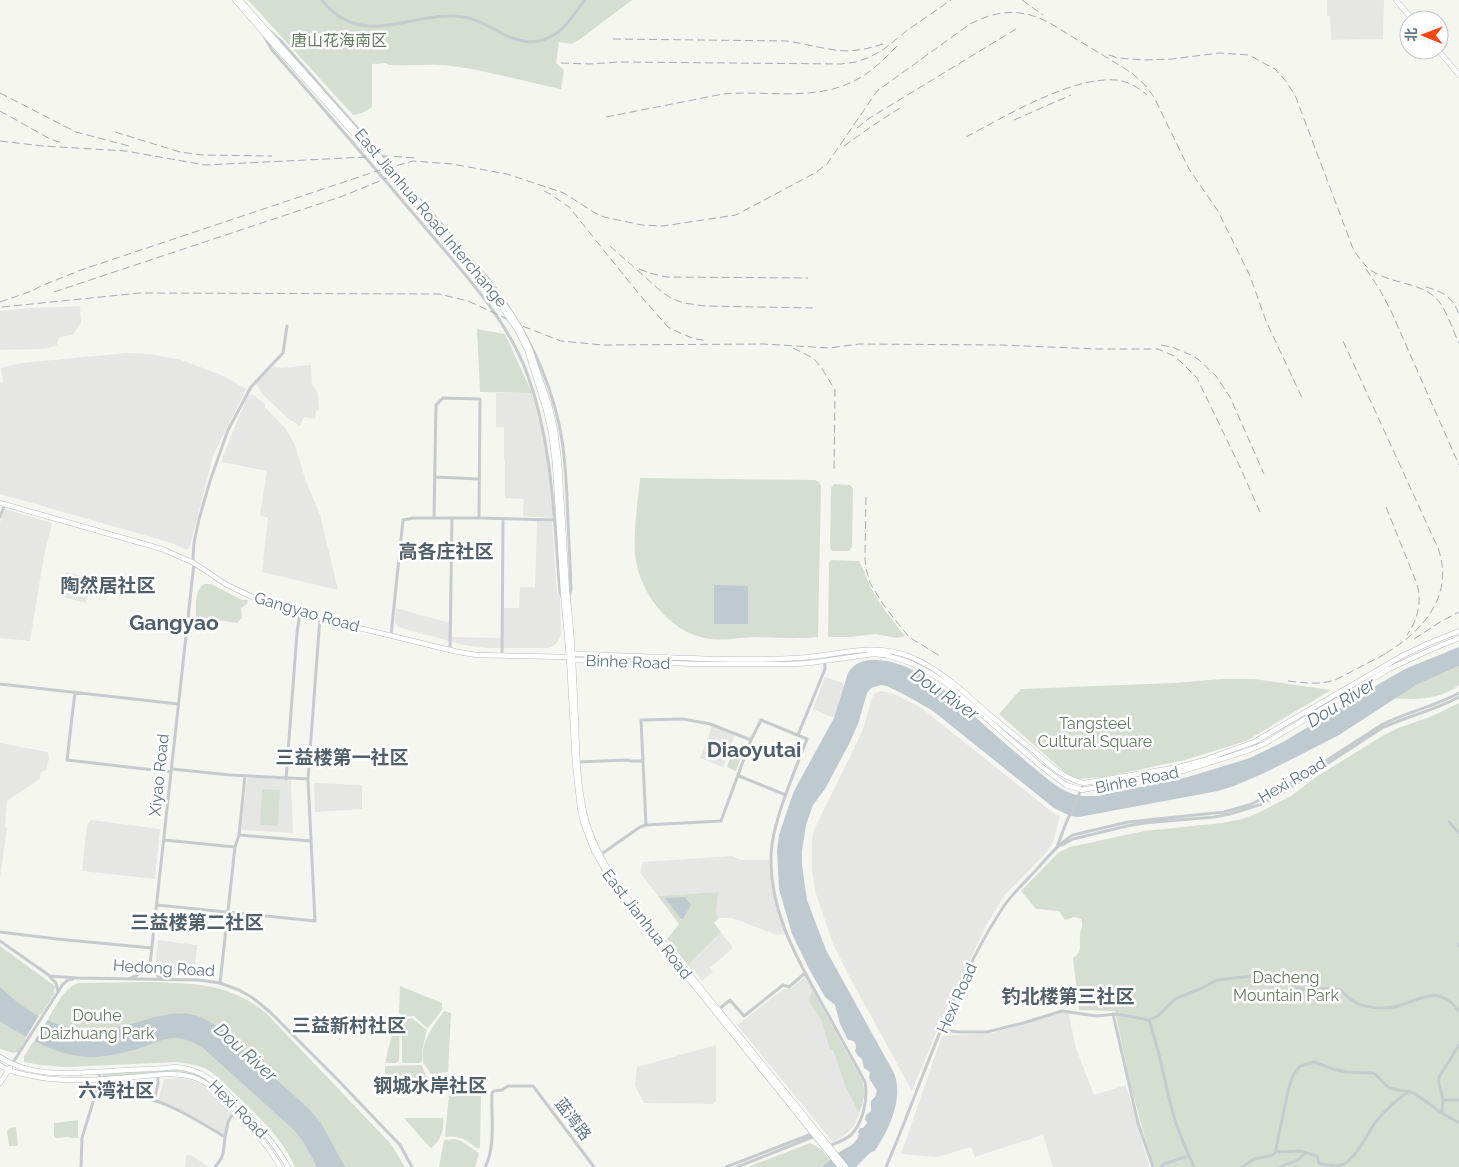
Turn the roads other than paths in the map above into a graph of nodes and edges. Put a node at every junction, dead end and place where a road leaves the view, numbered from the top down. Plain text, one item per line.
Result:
1 (234, 0) edge
2 (240, 0) edge
3 (322, 0) edge
4 (585, 0) edge
5 (1396, 0) edge
6 (1404, 10) edge
7 (259, 27) junction
8 (265, 27) junction
9 (276, 45) junction
10 (1446, 60) edge
11 (1459, 75) edge
12 (287, 326) dead end
13 (435, 477) junction
14 (480, 479) junction
15 (2, 503) edge
16 (0, 517) edge
17 (434, 518) junction
18 (452, 518) junction
19 (478, 518) junction
20 (503, 518) junction
21 (554, 520) junction
22 (194, 563) junction
23 (565, 592) joint
24 (566, 601) junction
25 (300, 612) junction
26 (320, 617) junction
27 (1459, 631) edge
28 (391, 635) junction
29 (1459, 638) edge
30 (450, 650) junction
31 (502, 655) junction
32 (571, 657) junction
33 (824, 658) junction
34 (0, 684) edge
35 (75, 692) junction
36 (1459, 693) edge
37 (1459, 697) edge
38 (178, 704) junction
39 (798, 735) junction
40 (751, 740) junction
41 (643, 761) junction
42 (578, 762) junction
43 (172, 771) junction
44 (244, 776) junction
45 (739, 776) junction
46 (286, 778) junction
47 (308, 779) junction
48 (1084, 784) junction
49 (1081, 792) junction
50 (786, 795) junction
51 (1449, 822) dead end
52 (646, 825) junction
53 (1459, 833) edge
54 (239, 835) junction
55 (164, 840) junction
56 (311, 841) junction
57 (235, 847) junction
58 (1057, 848) junction
59 (600, 855) junction
60 (157, 906) junction
61 (227, 914) junction
62 (0, 932) edge
63 (0, 941) edge
64 (152, 948) junction
65 (150, 964) junction
66 (805, 972) junction
67 (48, 975) junction
68 (77, 978) junction
69 (130, 978) junction
70 (162, 978) junction
71 (220, 983) junction
72 (58, 992) junction
73 (718, 1010) junction
74 (1459, 1011) edge
75 (1113, 1014) junction
76 (1149, 1020) junction
77 (942, 1030) junction
78 (1459, 1045) edge
79 (0, 1057) edge
80 (12, 1064) junction
81 (1, 1068) edge
82 (9, 1070) junction
83 (100, 1072) junction
84 (158, 1075) junction
85 (98, 1080) junction
86 (0, 1083) edge
87 (97, 1090) junction
88 (1409, 1091) junction
89 (1443, 1100) junction
90 (1459, 1100) edge
91 (154, 1101) junction
92 (239, 1106) junction
93 (236, 1111) junction
94 (1442, 1113) junction
95 (1459, 1123) edge
96 (815, 1134) junction
97 (224, 1137) junction
98 (830, 1150) junction
99 (1276, 1150) junction
100 (1305, 1153) junction
101 (1188, 1156) junction
102 (81, 1167) edge
103 (214, 1167) edge
104 (280, 1167) edge
105 (288, 1167) edge
106 (412, 1167) edge
107 (485, 1167) edge
108 (594, 1167) edge
109 (726, 1167) edge
110 (737, 1167) edge
111 (840, 1167) edge
112 (846, 1167) edge
113 (886, 1167) edge
114 (1153, 1167) edge
115 (1161, 1167) edge
116 (1194, 1167) edge
117 (1242, 1167) edge
118 (1279, 1167) edge

1 - 7 main road
2 - 8 main road
3 - 4 street
5 - 6 main road
7 - 9 main road
7 - 21 street
8 - 9 main road
8 - 24 street
9 - 23 main road, East Jianhua Road Interchange, bridge
10 - 11 main road
12 - 22 street, Xiyao Road
13 - 14 street
13 - 14 street
13 - 17 street
14 - 19 street
15 - 16 street
15 - 22 main road, Gangyao Road
17 - 18 street
17 - 28 street
18 - 19 street
18 - 30 street
19 - 20 street
20 - 21 street
20 - 31 street
21 - 24 street
22 - 25 main road, Gangyao Road
22 - 38 street, Xiyao Road
23 - 24 main road, East Jianhua Road
24 - 32 main road, East Jianhua Road
25 - 26 main road, Gangyao Road
25 - 46 street
26 - 28 main road, Gangyao Road
26 - 47 street
27 - 48 main road, Binhe Road
28 - 30 main road, Gangyao Road
29 - 49 main road, Binhe Road
30 - 31 main road, Gangyao Road
31 - 32 main road, Gangyao Road
32 - 33 main road, Binhe Road
32 - 42 main road, East Jianhua Road
32 - 96 main road, East Jianhua Road
33 - 39 street
33 - 48 main road, Binhe Road
33 - 49 main road, Binhe Road
34 - 35 street
35 - 38 street
35 - 43 street
36 - 58 street, Hexi Road
37 - 58 street, Hexi Road
38 - 43 street, Xiyao Road
39 - 40 street
39 - 50 street
40 - 41 street
40 - 45 street
41 - 42 street
41 - 52 street
42 - 59 main road, East Jianhua Road
43 - 44 street
43 - 55 street, Xiyao Road
44 - 46 street
44 - 54 street
45 - 50 street
45 - 52 street
46 - 47 street
47 - 56 street
48 - 49 street
49 - 58 street
50 - 66 street
51 - 53 street
52 - 59 street
54 - 56 street
54 - 57 street
55 - 57 street
55 - 60 street, Xiyao Road
56 - 61 street
57 - 61 street
58 - 77 street, Hexi Road
59 - 73 main road, East Jianhua Road
60 - 61 street
60 - 64 street, Xiyao Road
61 - 71 street
62 - 64 street
63 - 67 street, Hedong Road
64 - 65 street, Xiyao Road
65 - 69 street
65 - 70 street
66 - 73 street
66 - 98 street
67 - 68 street, Hedong Road
67 - 72 street
68 - 69 street, Hedong Road
68 - 72 street
69 - 70 street, Hedong Road
70 - 71 street, Hedong Road
71 - 106 street, Hedong Road
72 - 80 street
73 - 96 main road, East Jianhua Road
74 - 76 street
75 - 76 street
75 - 77 street
75 - 114 street
76 - 101 street
77 - 113 street, Hexi Road
78 - 89 street
79 - 80 main road, Hexi Road
80 - 81 main road
80 - 82 main road
80 - 83 main road, Hexi Road
81 - 82 main road, Hexi Road
82 - 85 main road, Hexi Road
82 - 86 main road
83 - 85 street
83 - 92 main road, Hexi Road
84 - 85 main road, Hexi Road
84 - 91 street
84 - 93 main road, Hexi Road
85 - 87 street
87 - 91 street
87 - 102 street
88 - 94 street
88 - 99 street
88 - 100 street
89 - 90 street
89 - 94 street
91 - 97 street
92 - 93 main road
92 - 105 main road, Hexi Road
93 - 97 street
93 - 104 main road, Hexi Road
94 - 95 street
96 - 98 main road, East Jianhua Road
96 - 109 street
96 - 110 street
97 - 103 street
98 - 111 main road
98 - 112 main road
99 - 100 street
99 - 117 street
100 - 118 street
101 - 115 street
101 - 116 street
107 - 108 street, 蓝湾路

